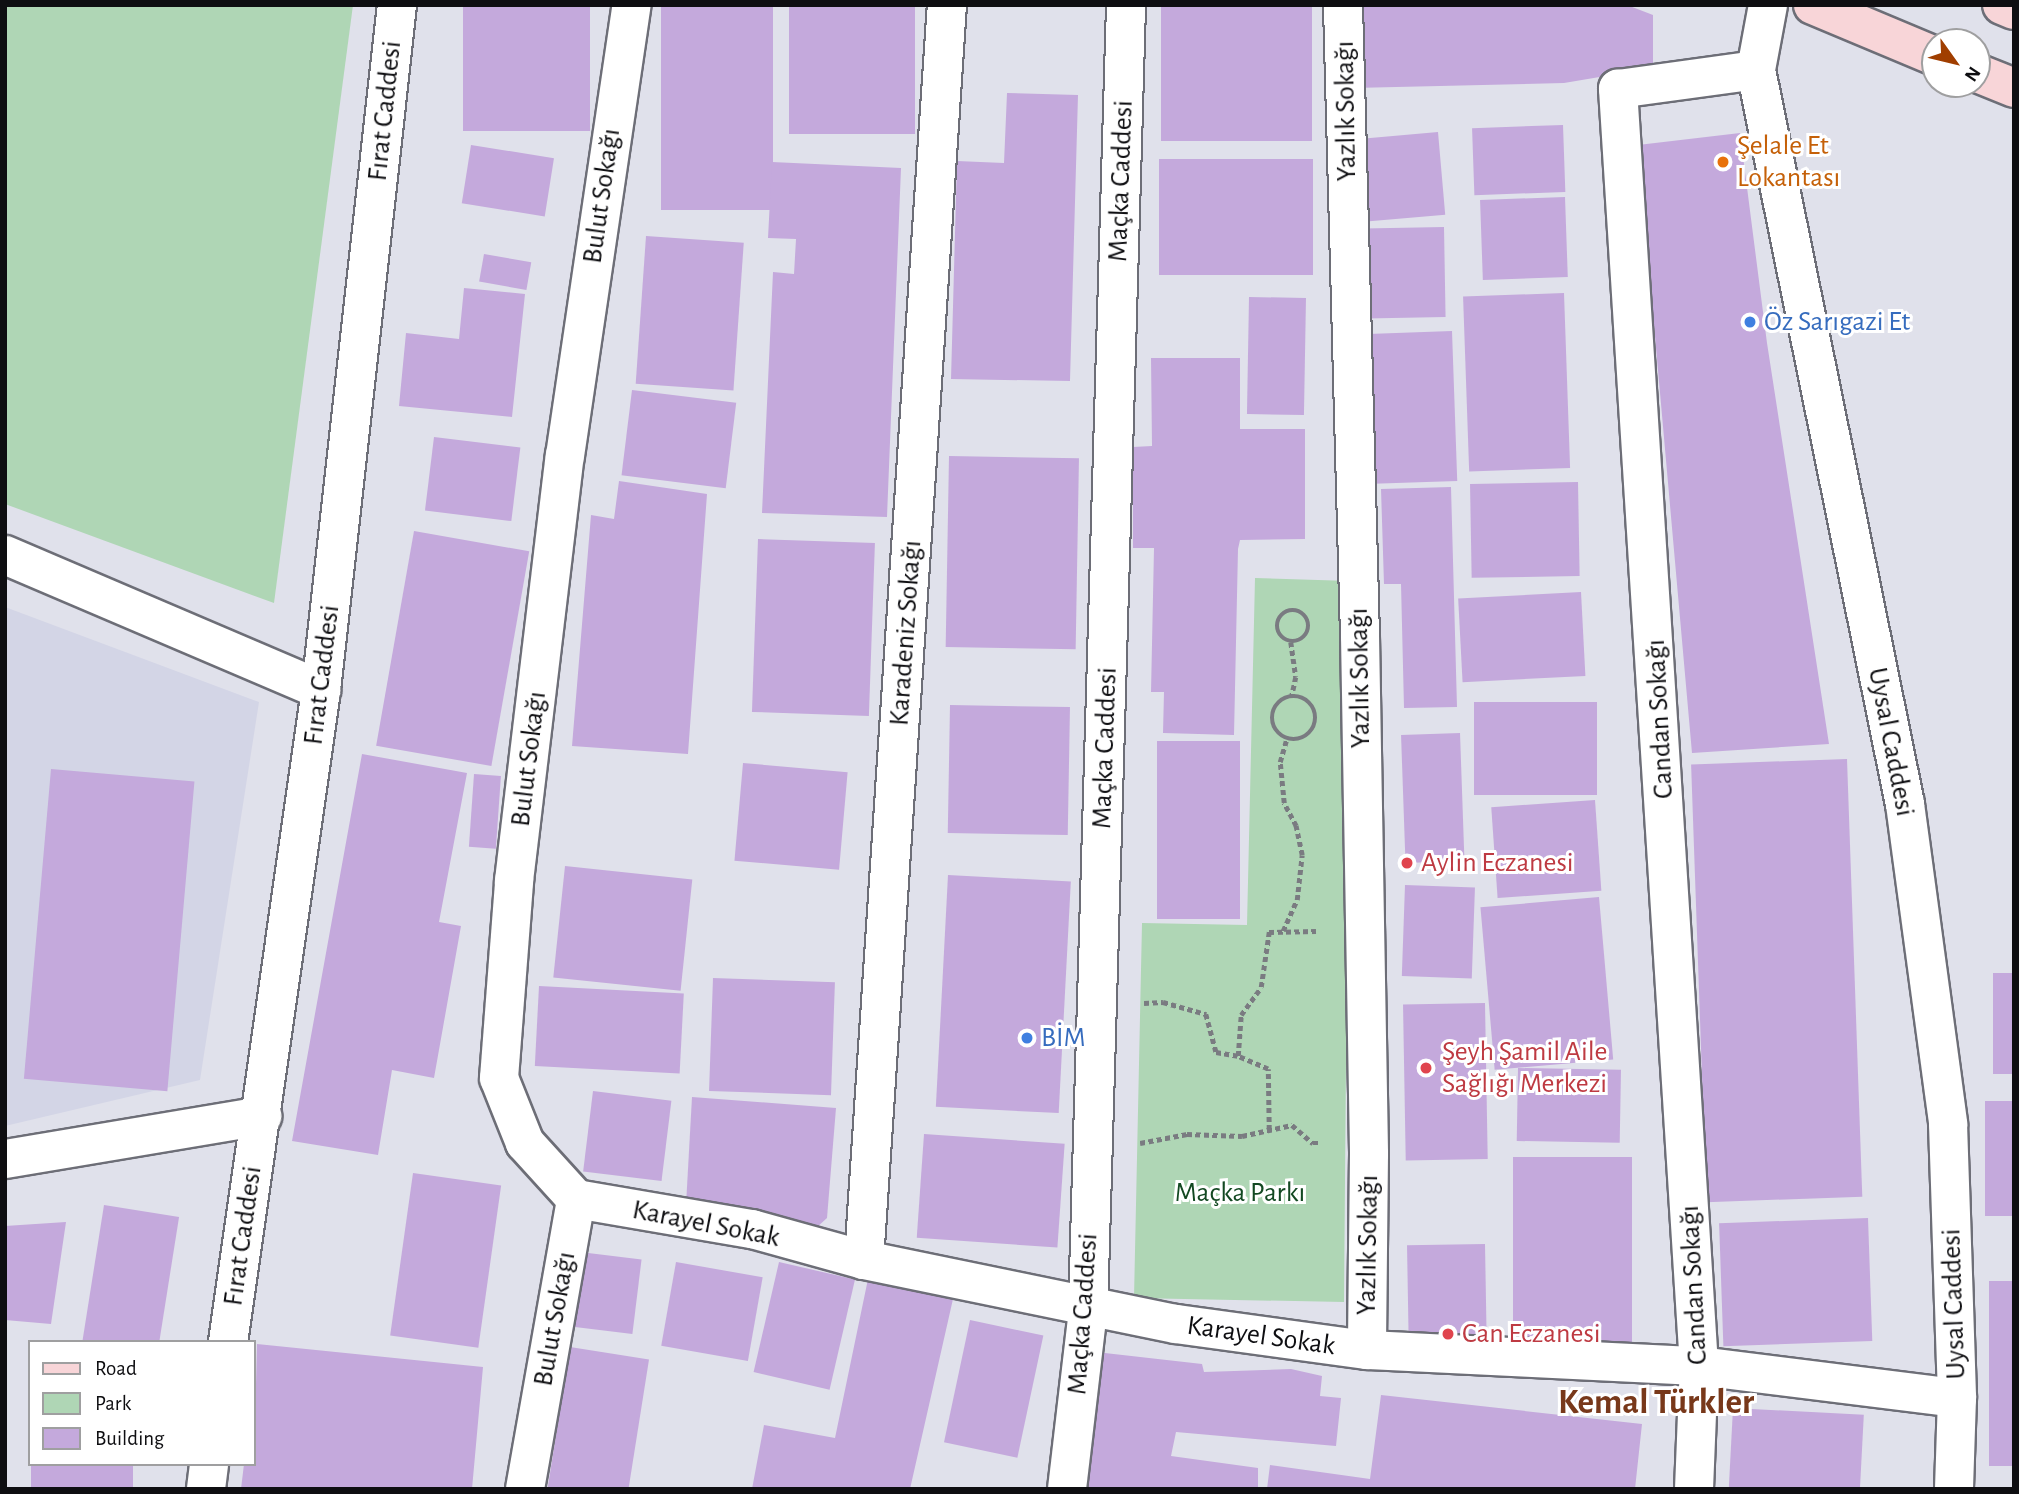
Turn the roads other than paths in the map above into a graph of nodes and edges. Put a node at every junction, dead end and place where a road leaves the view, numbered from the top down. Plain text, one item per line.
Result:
1 (397, 5) edge
2 (632, 5) edge
3 (947, 5) edge
4 (1126, 5) edge
5 (1343, 5) edge
6 (1768, 5) edge
7 (1813, 5) edge
8 (2002, 5) edge
9 (2014, 10) edge
10 (1921, 50) edge
11 (1756, 70) junction
12 (1991, 79) edge
13 (2014, 88) edge
14 (5, 555) edge
15 (321, 690) junction
16 (262, 1116) junction
17 (5, 1159) edge
18 (576, 1199) junction
19 (864, 1260) junction
20 (1088, 1309) junction
21 (228, 1340) edge
22 (1367, 1350) junction
23 (1699, 1366) junction
24 (1957, 1398) junction
25 (209, 1466) edge
26 (206, 1489) edge
27 (524, 1489) edge
28 (1067, 1489) edge
29 (1695, 1489) edge
30 (1954, 1489) edge

1 - 15 street, Fırat Caddesi
2 - 18 street, Bulut Sokağı
3 - 19 street, Karadeniz Sokağı
4 - 20 street, Maçka Caddesi
5 - 22 street, Yazlık Sokağı
6 - 11 street, Uysal Caddesi
7 - 10 main road
8 - 9 main road
11 - 23 street, Candan Sokağı
11 - 24 street, Uysal Caddesi
12 - 13 main road
14 - 15 street
15 - 16 street, Fırat Caddesi
16 - 17 street
16 - 21 street, Fırat Caddesi
18 - 19 street, Karayel Sokak
18 - 27 street, Bulut Sokağı
19 - 20 street, Karayel Sokak
20 - 22 street, Karayel Sokak
20 - 28 street, Maçka Caddesi
22 - 23 street, Karayel Sokak
23 - 24 street, Karayel Sokak
23 - 29 street, Candan Sokağı
24 - 30 street, Uysal Caddesi
25 - 26 street

